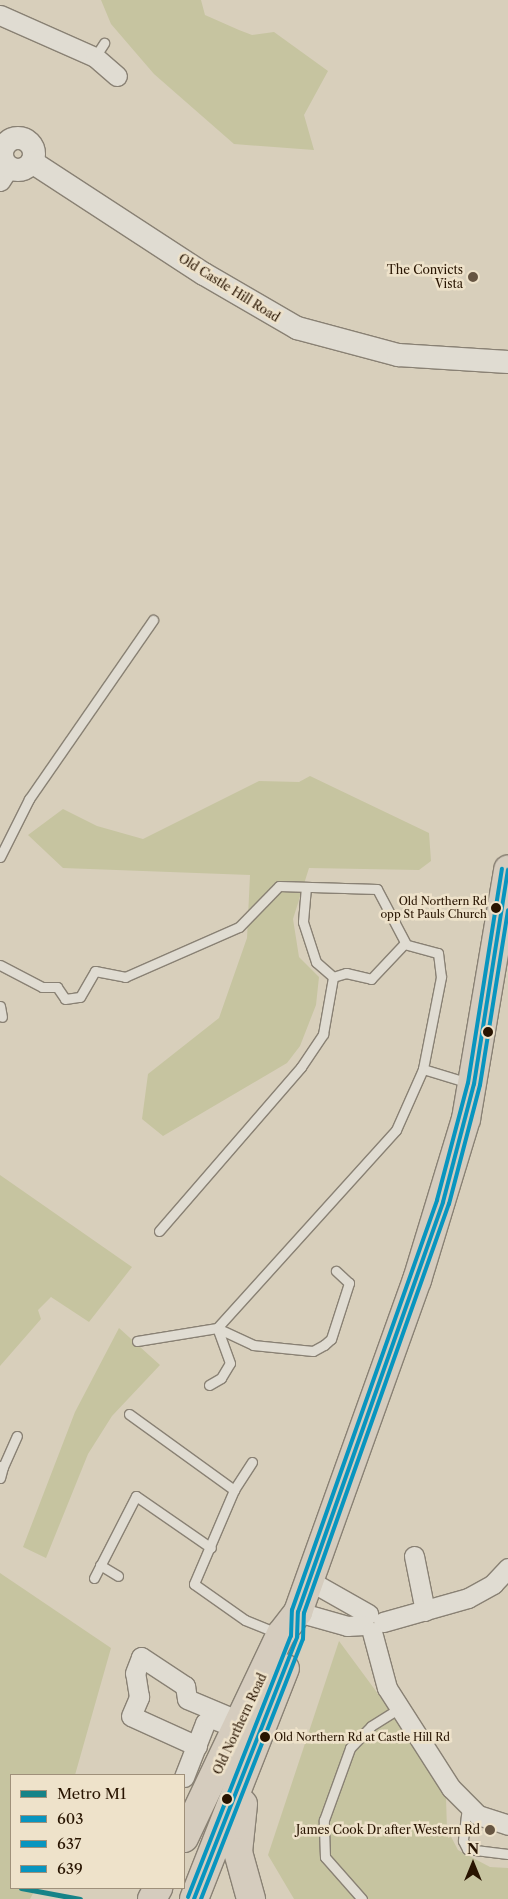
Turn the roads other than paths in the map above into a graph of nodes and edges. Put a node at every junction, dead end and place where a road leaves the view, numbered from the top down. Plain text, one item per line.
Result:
1 (0, 16) edge
2 (117, 76) dead end
3 (3, 141) edge
4 (32, 162) junction
5 (5, 174) edge
6 (508, 362) edge
7 (153, 620) dead end
8 (0, 857) edge
9 (508, 870) edge
10 (306, 887) junction
11 (406, 944) junction
12 (0, 966) edge
13 (333, 976) junction
14 (0, 1006) edge
15 (2, 1017) dead end
16 (423, 1070) junction
17 (474, 1084) junction
18 (159, 1231) dead end
19 (336, 1271) dead end
20 (217, 1328) junction
21 (137, 1341) dead end
22 (209, 1385) dead end
23 (129, 1414) dead end
24 (17, 1436) dead end
25 (252, 1462) dead end
26 (2, 1466) edge
27 (0, 1478) edge
28 (234, 1490) junction
29 (211, 1548) junction
30 (414, 1556) dead end
31 (100, 1565) junction
32 (508, 1568) edge
33 (118, 1576) dead end
34 (94, 1578) dead end
35 (310, 1581) junction
36 (298, 1612) junction
37 (425, 1612) junction
38 (372, 1623) junction
39 (281, 1634) junction
40 (398, 1709) junction
41 (240, 1726) junction
42 (197, 1746) junction
43 (251, 1758) junction
44 (185, 1775) edge
45 (467, 1807) junction
46 (508, 1825) edge
47 (185, 1836) edge
48 (508, 1854) edge
49 (194, 1899) edge
50 (250, 1899) edge
51 (362, 1899) edge

1 - 2 street
3 - 4 street
3 - 5 street
4 - 5 street
4 - 6 street, Old Castle Hill Road
7 - 8 lane
9 - 17 main road, Old Northern Road
10 - 11 lane
10 - 12 lane
10 - 13 lane
11 - 13 lane
11 - 16 lane
13 - 18 lane
14 - 15 lane
16 - 17 lane
16 - 20 lane
17 - 35 main road, Old Northern Road
19 - 20 lane
20 - 21 lane
20 - 22 lane
23 - 28 lane
24 - 26 lane
25 - 28 lane
26 - 27 lane
28 - 29 lane
29 - 31 lane
29 - 39 lane
30 - 37 street
31 - 33 lane
31 - 34 lane
32 - 37 street
35 - 36 main road, Old Northern Road
35 - 38 street
36 - 38 street
36 - 39 main road, Old Northern Road
36 - 43 main road, Old Northern Road
37 - 38 street
38 - 40 street
39 - 41 main road, Old Northern Road
40 - 45 street
40 - 51 lane
41 - 42 street
41 - 42 street
41 - 47 main road, Old Northern Road
42 - 44 street
43 - 49 main road, Old Northern Road
43 - 50 main road
45 - 46 street
45 - 48 lane

